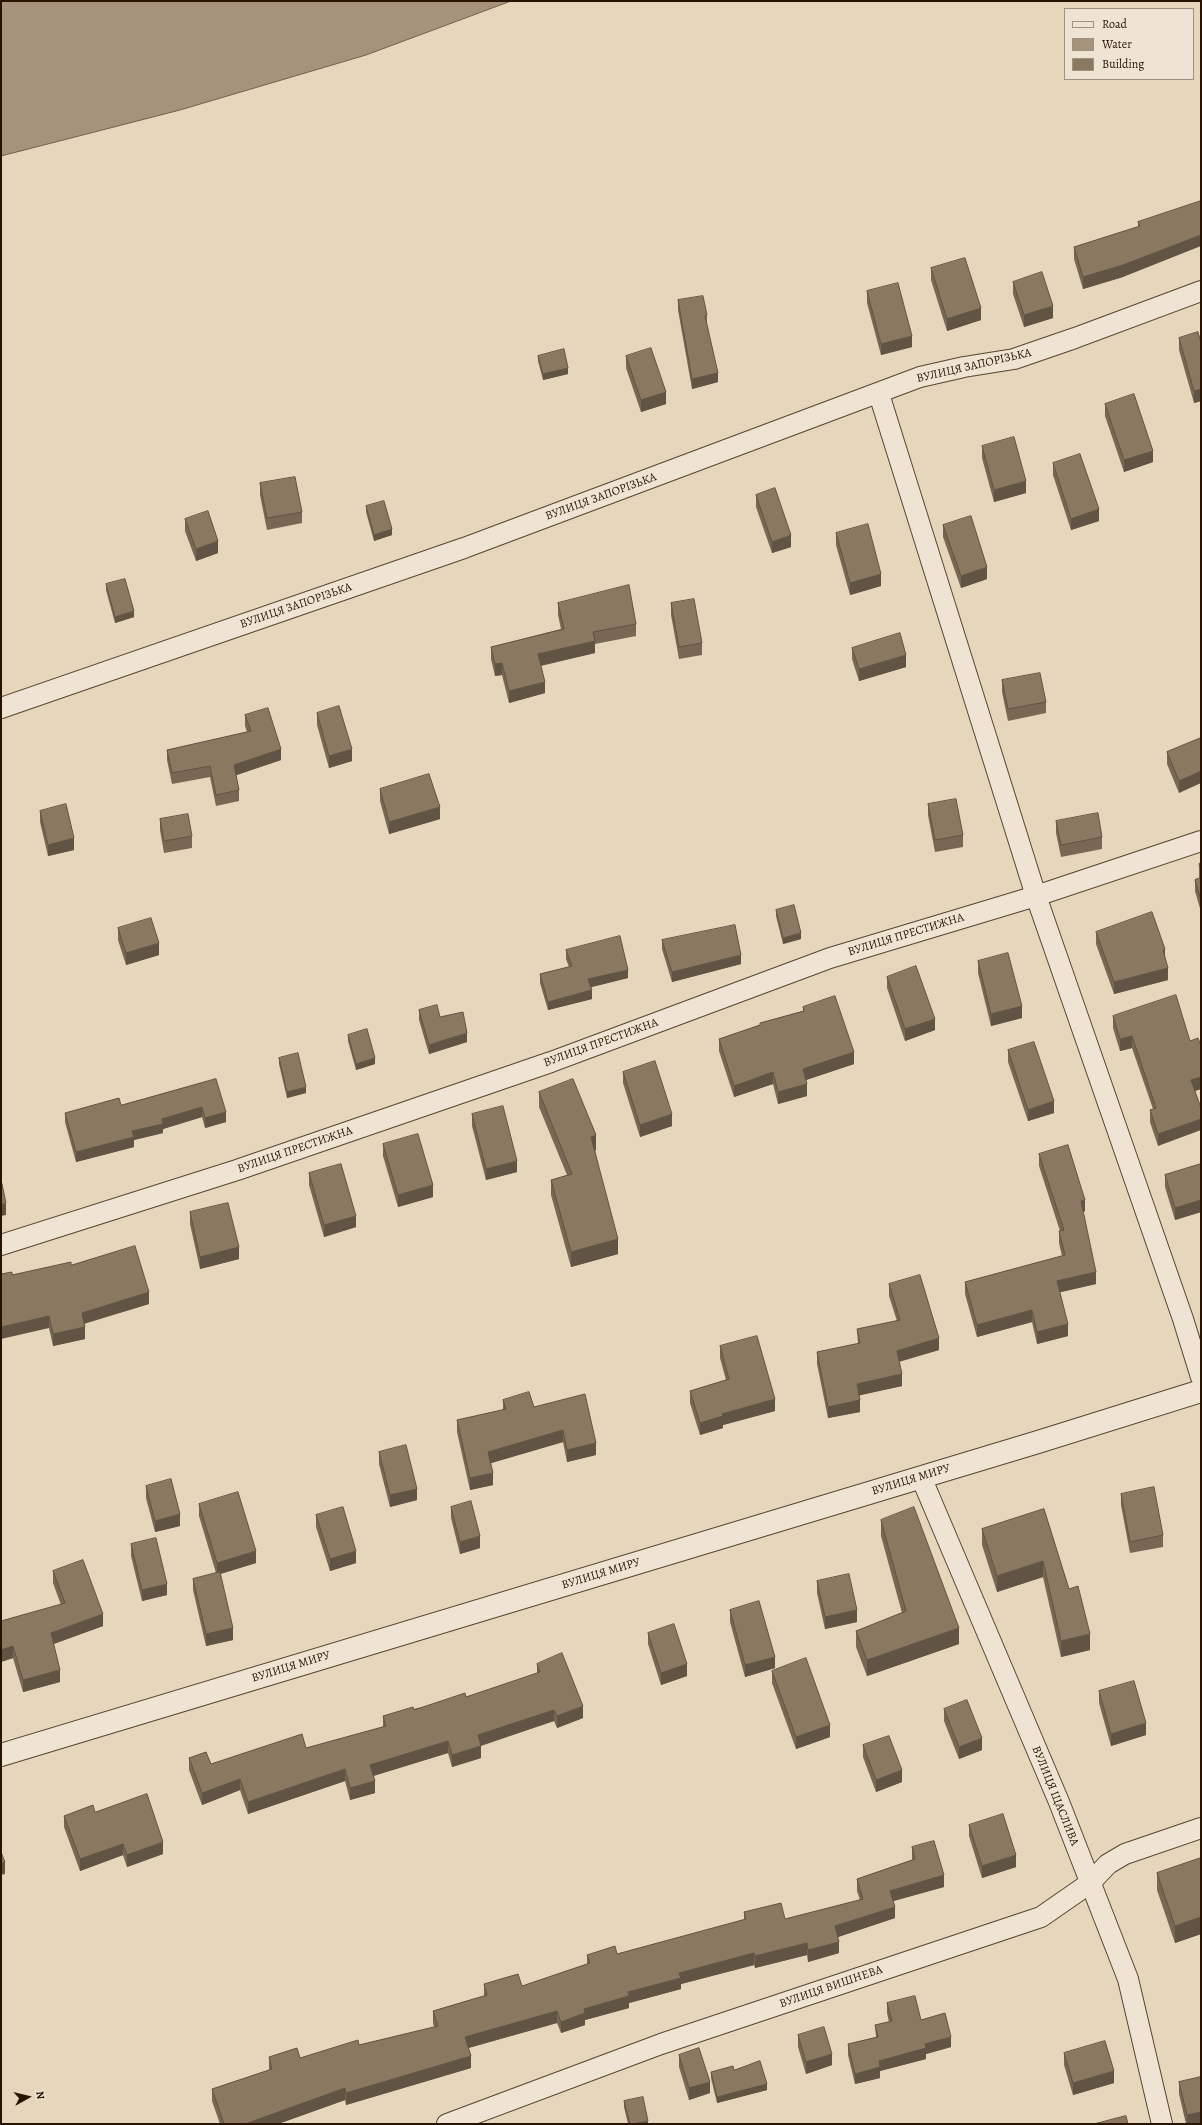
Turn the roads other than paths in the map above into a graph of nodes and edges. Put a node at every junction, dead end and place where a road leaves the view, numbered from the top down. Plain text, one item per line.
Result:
1 (1201, 291) edge
2 (879, 394) junction
3 (1, 708) edge
4 (1201, 841) edge
5 (1036, 896) junction
6 (1, 1245) edge
7 (1201, 1377) edge
8 (1201, 1391) edge
9 (921, 1477) junction
10 (1, 1755) edge
11 (1201, 1828) edge
12 (1090, 1883) junction
13 (447, 2124) edge
14 (1162, 2124) edge

1 - 2 street, ВУЛИЦЯ ЗАПОРІЗЬКА
2 - 3 street, ВУЛИЦЯ ЗАПОРІЗЬКА
2 - 5 street
4 - 5 street, ВУЛИЦЯ ПРЕСТИЖНА
5 - 6 street, ВУЛИЦЯ ПРЕСТИЖНА
5 - 7 street
8 - 9 street, ВУЛИЦЯ МИРУ
9 - 10 street, ВУЛИЦЯ МИРУ
9 - 12 street, ВУЛИЦЯ ЩАСЛИВА
11 - 12 street, ВУЛИЦЯ ВИШНЕВА
12 - 13 street, ВУЛИЦЯ ВИШНЕВА
12 - 14 street, ВУЛИЦЯ ЩАСЛИВА

